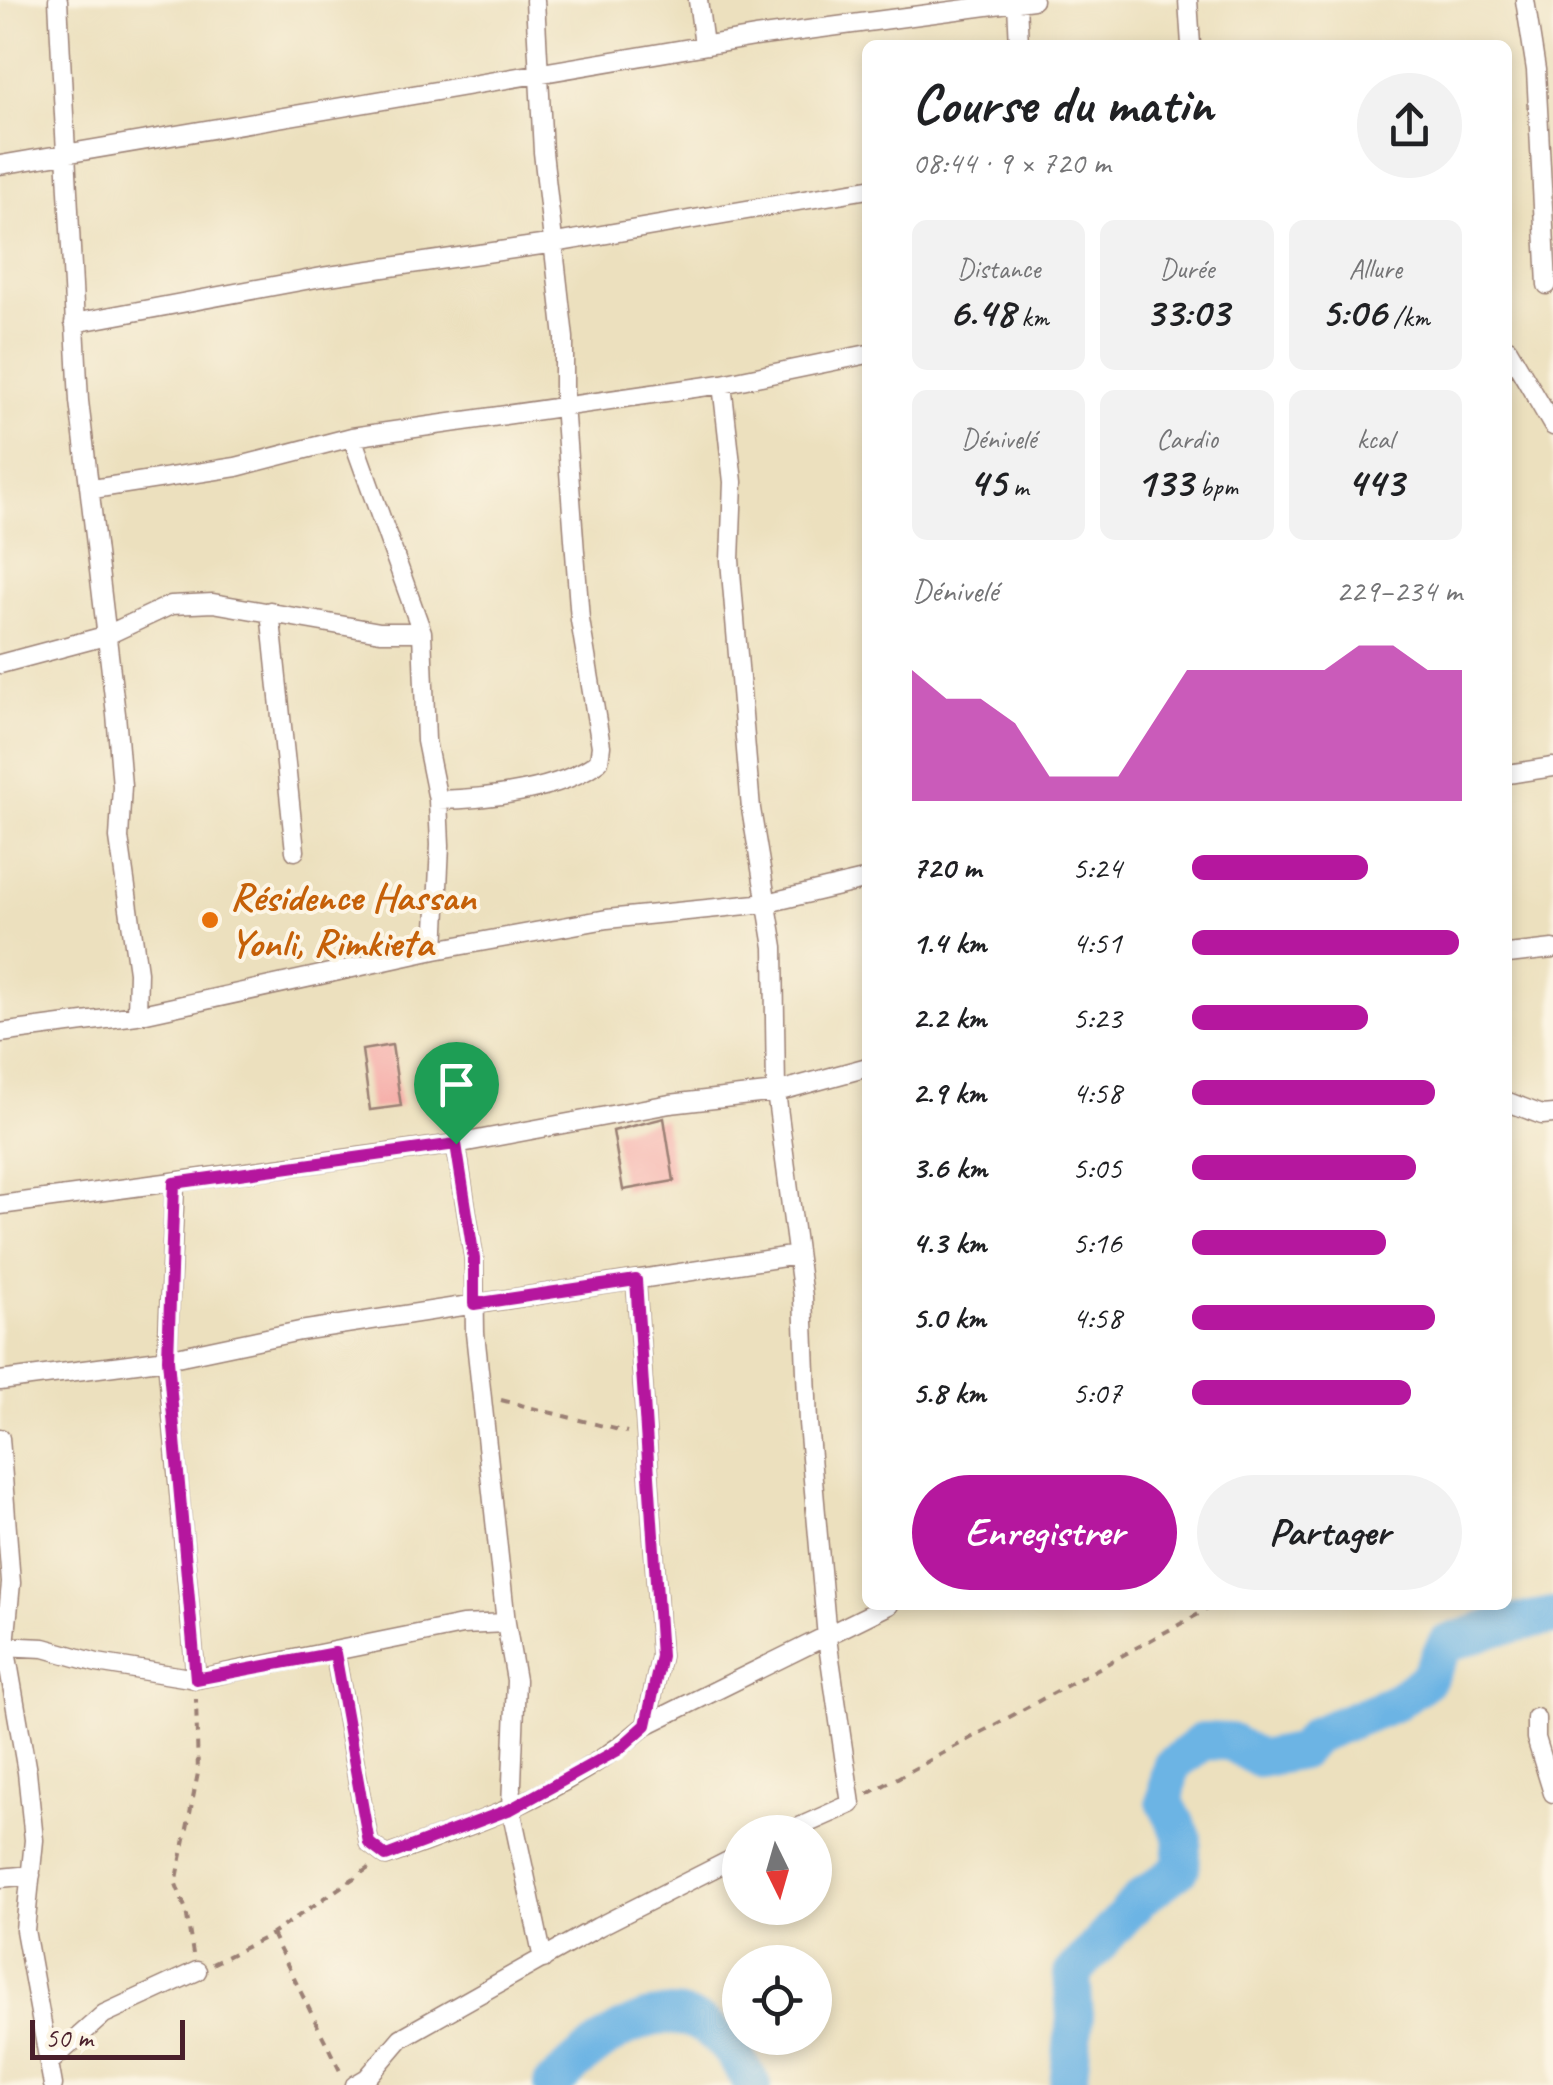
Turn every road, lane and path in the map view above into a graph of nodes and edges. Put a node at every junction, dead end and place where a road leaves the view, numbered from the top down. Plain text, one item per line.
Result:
1 (58, 0) edge
2 (535, 0) edge
3 (698, 0) edge
4 (1188, 0) edge
5 (1525, 0) edge
6 (1025, 1) edge
7 (1021, 40) edge
8 (1192, 40) edge
9 (704, 46) junction
10 (538, 73) junction
11 (62, 154) junction
12 (0, 165) edge
13 (862, 190) edge
14 (554, 244) junction
15 (1548, 285) dead end
16 (74, 323) junction
17 (862, 355) edge
18 (1512, 356) edge
19 (722, 384) junction
20 (564, 404) junction
21 (1553, 426) edge
22 (352, 437) junction
23 (93, 489) junction
24 (270, 612) junction
25 (422, 632) junction
26 (105, 636) junction
27 (0, 664) edge
28 (1553, 767) edge
29 (1512, 773) edge
30 (438, 800) junction
31 (295, 851) dead end
32 (862, 880) edge
33 (767, 903) junction
34 (1553, 949) edge
35 (435, 950) junction
36 (1512, 954) edge
37 (137, 1015) junction
38 (0, 1033) edge
39 (862, 1069) edge
40 (776, 1092) junction
41 (1512, 1104) edge
42 (1553, 1114) edge
43 (456, 1144) junction
44 (174, 1183) junction
45 (0, 1205) edge
46 (797, 1255) junction
47 (636, 1280) junction
48 (474, 1304) junction
49 (168, 1359) junction
50 (0, 1381) edge
51 (483, 1393) junction
52 (0, 1438) edge
53 (650, 1441) junction
54 (879, 1610) edge
55 (1206, 1610) edge
56 (506, 1623) junction
57 (827, 1638) junction
58 (2, 1646) edge
59 (335, 1653) junction
60 (196, 1679) junction
61 (1536, 1718) dead end
62 (646, 1725) junction
63 (1553, 1792) edge
64 (850, 1804) junction
65 (511, 1809) junction
66 (826, 1815) edge
67 (386, 1856) junction
68 (722, 1864) edge
69 (31, 1874) junction
70 (0, 1878) edge
71 (272, 1934) junction
72 (543, 1958) junction
73 (197, 1971) junction
74 (51, 2061) junction
75 (53, 2085) edge
76 (347, 2085) edge
77 (355, 2085) edge

1 - 11 street
2 - 10 street
3 - 9 street
4 - 8 street
5 - 15 street
6 - 7 street
6 - 9 street
9 - 10 street
10 - 11 street
10 - 14 street
11 - 12 street
11 - 16 street
13 - 14 street
14 - 16 street
14 - 20 street
16 - 23 street
17 - 19 street
18 - 21 street
19 - 20 street
19 - 33 street
20 - 22 street
20 - 30 street
22 - 23 street
22 - 25 street
23 - 26 street
24 - 25 street
24 - 26 street
24 - 31 street
25 - 30 street
26 - 27 street
26 - 37 street
28 - 29 street
30 - 35 street
32 - 33 street
33 - 35 street
33 - 40 street
34 - 36 street
35 - 37 street
37 - 38 street
39 - 40 street
40 - 43 street
40 - 46 street
41 - 42 street
43 - 44 street
43 - 48 street
44 - 45 street
44 - 49 street
46 - 47 street
46 - 57 street
47 - 48 street
47 - 53 street
48 - 49 street
48 - 51 street
49 - 50 street
49 - 60 street
51 - 53 path
51 - 56 street
52 - 58 street
53 - 62 street
54 - 57 street
55 - 64 path
56 - 59 street
56 - 65 street
57 - 62 street
57 - 64 street
58 - 60 street
58 - 69 street
59 - 60 street
59 - 67 street
60 - 73 path
61 - 63 street
62 - 65 street
64 - 66 street
65 - 67 street
65 - 72 street
67 - 71 path
68 - 72 street
69 - 70 street
69 - 74 street
71 - 73 path
71 - 76 path
72 - 77 street
73 - 74 street
74 - 75 street

